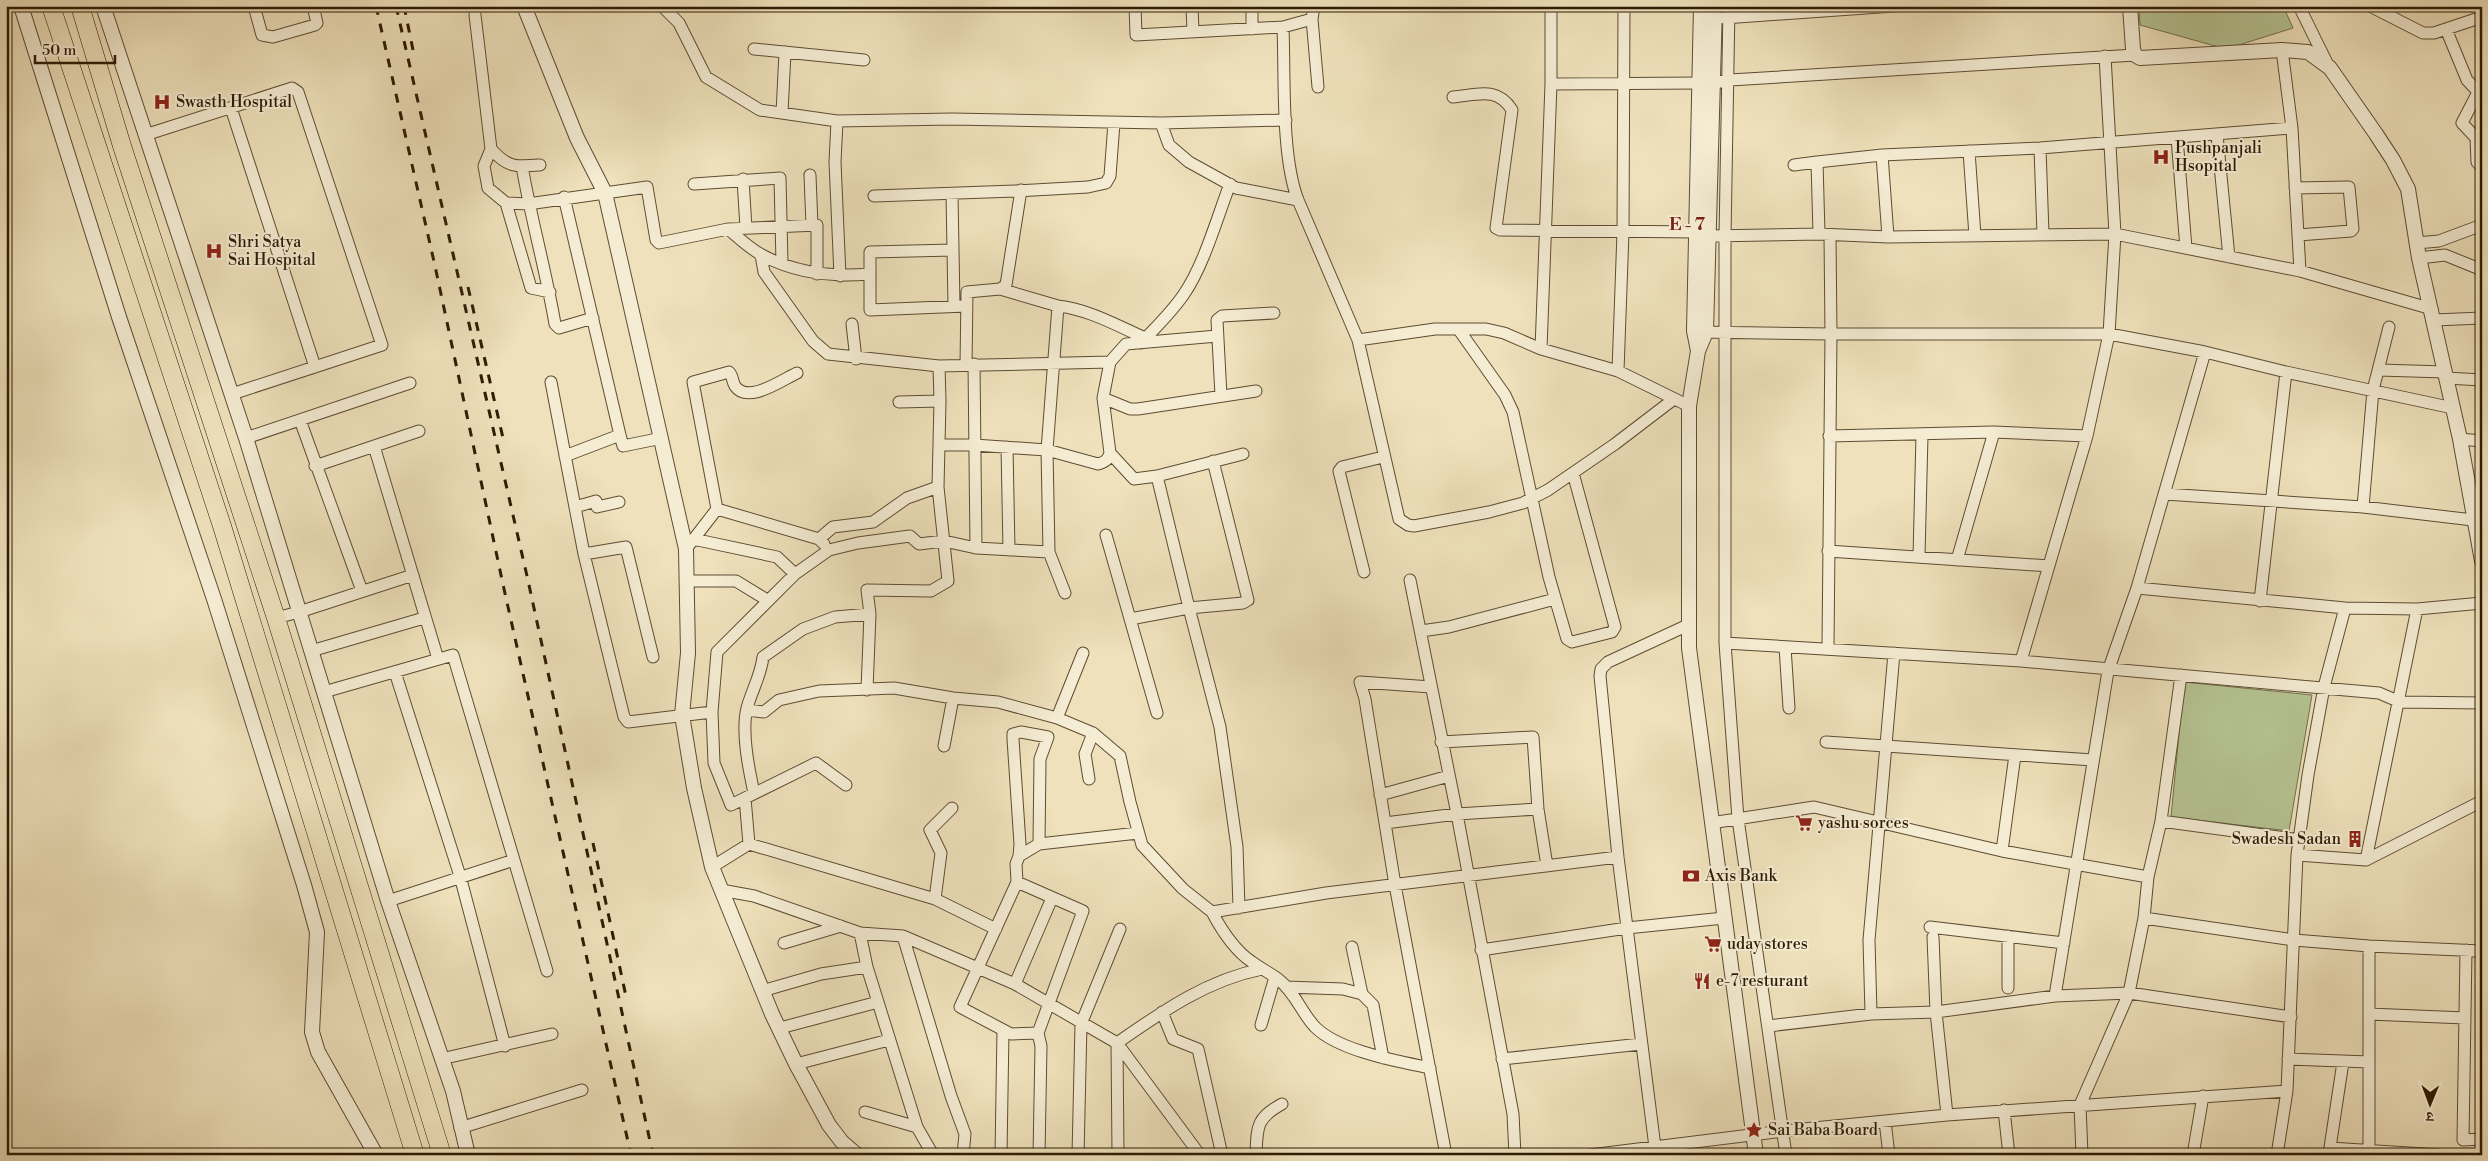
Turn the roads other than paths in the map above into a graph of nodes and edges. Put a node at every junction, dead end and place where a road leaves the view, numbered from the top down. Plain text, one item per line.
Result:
1 (21, 6) edge
2 (51, 6) edge
3 (80, 6) edge
4 (104, 6) edge
5 (254, 6) edge
6 (314, 6) edge
7 (524, 6) edge
8 (662, 6) edge
9 (1135, 6) edge
10 (1192, 6) edge
11 (1252, 6) edge
12 (1314, 6) edge
13 (1551, 6) edge
14 (1624, 6) edge
15 (1894, 6) edge
16 (2130, 6) edge
17 (2299, 6) edge
18 (2370, 6) edge
19 (1729, 12) edge
20 (1708, 13) edge
21 (475, 15) dead end
22 (2482, 17) edge
23 (1312, 19) junction
24 (1283, 27) junction
25 (1252, 29) junction
26 (2446, 29) junction
27 (1193, 31) junction
28 (754, 49) dead end
29 (2282, 50) junction
30 (785, 52) junction
31 (2135, 55) junction
32 (2104, 56) junction
33 (864, 60) dead end
34 (2330, 68) junction
35 (1730, 80) junction
36 (1707, 83) junction
37 (1551, 84) junction
38 (1623, 84) junction
39 (1318, 87) dead end
40 (2480, 94) edge
41 (1453, 98) dead end
42 (231, 108) junction
43 (782, 113) junction
44 (1286, 120) junction
45 (837, 121) junction
46 (1114, 123) junction
47 (1161, 123) junction
48 (2292, 128) junction
49 (145, 135) junction
50 (2217, 135) junction
51 (2177, 138) junction
52 (2109, 142) junction
53 (2040, 148) junction
54 (491, 149) junction
55 (1969, 150) junction
56 (1882, 154) junction
57 (1817, 162) junction
58 (540, 165) dead end
59 (1794, 165) dead end
60 (522, 166) junction
61 (2482, 167) edge
62 (810, 175) dead end
63 (743, 179) junction
64 (694, 184) dead end
65 (1230, 184) junction
66 (2296, 188) junction
67 (1021, 190) junction
68 (605, 193) junction
69 (952, 194) junction
70 (874, 196) dead end
71 (564, 197) junction
72 (1298, 200) junction
73 (506, 203) junction
74 (528, 204) junction
75 (2482, 225) edge
76 (812, 226) junction
77 (782, 227) junction
78 (746, 228) junction
79 (728, 229) junction
80 (1546, 230) junction
81 (1623, 232) junction
82 (1702, 234) junction
83 (2043, 234) junction
84 (2115, 234) junction
85 (1824, 235) junction
86 (2298, 235) junction
87 (1975, 236) junction
88 (1725, 237) junction
89 (1888, 237) junction
90 (2416, 243) junction
91 (2186, 248) junction
92 (953, 250) junction
93 (762, 255) junction
94 (2229, 256) junction
95 (2418, 258) junction
96 (782, 263) junction
97 (2482, 270) edge
98 (2300, 271) junction
99 (817, 274) junction
100 (868, 274) junction
101 (840, 276) junction
102 (1000, 289) junction
103 (550, 292) junction
104 (954, 306) junction
105 (966, 306) junction
106 (1058, 306) junction
107 (1274, 313) dead end
108 (2433, 314) junction
109 (593, 318) junction
110 (2482, 318) edge
111 (852, 324) dead end
112 (2389, 328) dead end
113 (1459, 330) junction
114 (1700, 332) junction
115 (1726, 332) junction
116 (1831, 334) junction
117 (2108, 334) junction
118 (1217, 336) junction
119 (1358, 340) junction
120 (1143, 341) junction
121 (1541, 349) junction
122 (2205, 352) junction
123 (856, 359) junction
124 (1110, 362) junction
125 (970, 364) junction
126 (1052, 364) junction
127 (939, 366) junction
128 (316, 367) junction
129 (2379, 370) junction
130 (1618, 371) junction
131 (2286, 372) junction
132 (797, 373) dead end
133 (2445, 375) junction
134 (2482, 380) edge
135 (551, 382) dead end
136 (410, 383) dead end
137 (2373, 390) junction
138 (1256, 391) dead end
139 (232, 394) junction
140 (1221, 396) junction
141 (1103, 398) junction
142 (1674, 399) junction
143 (940, 401) junction
144 (899, 402) dead end
145 (1689, 406) junction
146 (2453, 408) junction
147 (300, 420) junction
148 (419, 431) dead end
149 (1994, 432) junction
150 (620, 435) junction
151 (1922, 435) junction
152 (1829, 436) junction
153 (2087, 436) junction
154 (246, 438) junction
155 (662, 438) junction
156 (2460, 439) junction
157 (2482, 441) edge
158 (939, 445) junction
159 (974, 445) junction
160 (374, 446) junction
161 (1007, 447) junction
162 (1048, 450) junction
163 (1110, 453) junction
164 (1243, 454) dead end
165 (565, 456) junction
166 (1383, 457) junction
167 (1213, 461) junction
168 (315, 466) junction
169 (1573, 473) junction
170 (1157, 476) junction
171 (938, 487) junction
172 (2164, 494) junction
173 (1532, 498) junction
174 (2272, 499) junction
175 (619, 502) dead end
176 (575, 507) junction
177 (2363, 507) junction
178 (718, 509) junction
179 (2473, 520) junction
180 (1106, 535) dead end
181 (819, 539) junction
182 (944, 541) junction
183 (690, 544) junction
184 (976, 548) junction
185 (829, 550) junction
186 (1009, 550) junction
187 (1828, 551) junction
188 (1049, 552) junction
189 (584, 554) junction
190 (1919, 557) junction
191 (1957, 560) junction
192 (2482, 561) edge
193 (2048, 566) junction
194 (1364, 572) dead end
195 (795, 574) junction
196 (413, 575) junction
197 (688, 580) junction
198 (1410, 580) dead end
199 (2137, 588) junction
200 (362, 591) junction
201 (1065, 593) dead end
202 (1555, 598) junction
203 (767, 600) junction
204 (2260, 601) junction
205 (2482, 603) edge
206 (1188, 608) junction
207 (2345, 608) junction
208 (2417, 609) junction
209 (299, 612) junction
210 (870, 614) junction
211 (276, 618) junction
212 (424, 618) junction
213 (1130, 619) junction
214 (1688, 625) junction
215 (1421, 631) junction
216 (1725, 643) junction
217 (1785, 647) junction
218 (1828, 648) junction
219 (311, 651) junction
220 (1082, 653) dead end
221 (1894, 654) junction
222 (653, 657) dead end
223 (438, 659) junction
224 (2021, 661) junction
225 (2108, 670) junction
226 (395, 672) junction
227 (2181, 675) junction
228 (1431, 687) junction
229 (2324, 687) junction
230 (867, 690) junction
231 (324, 692) junction
232 (953, 698) junction
233 (2400, 702) junction
234 (2482, 703) edge
235 (1790, 708) dead end
236 (747, 710) junction
237 (712, 712) junction
238 (1157, 713) dead end
239 (682, 715) junction
240 (1056, 717) junction
241 (1093, 733) junction
242 (1048, 737) junction
243 (1441, 742) junction
244 (1826, 742) dead end
245 (944, 746) dead end
246 (1886, 746) junction
247 (2015, 755) junction
248 (2093, 760) junction
249 (1449, 776) junction
250 (1089, 779) dead end
251 (846, 784) dead end
252 (749, 795) junction
253 (1380, 795) junction
254 (2482, 801) edge
255 (952, 808) dead end
256 (1538, 809) junction
257 (1457, 814) junction
258 (1738, 820) junction
259 (1880, 821) junction
260 (2161, 821) junction
261 (1385, 823) junction
262 (1711, 823) junction
263 (1138, 833) junction
264 (2300, 840) junction
265 (749, 844) junction
266 (1039, 844) junction
267 (2002, 850) junction
268 (2297, 855) junction
269 (1018, 856) junction
270 (1618, 857) junction
271 (514, 860) junction
272 (2366, 860) junction
273 (2075, 865) junction
274 (1547, 866) junction
275 (712, 867) junction
276 (460, 876) junction
277 (1467, 877) junction
278 (2148, 877) junction
279 (1017, 882) junction
280 (1396, 885) junction
281 (721, 890) junction
282 (1052, 898) junction
283 (935, 899) junction
284 (388, 900) junction
285 (1240, 908) junction
286 (1212, 912) junction
287 (1724, 918) junction
288 (2144, 918) junction
289 (840, 926) junction
290 (1626, 928) junction
291 (996, 929) junction
292 (1120, 929) dead end
293 (860, 933) junction
294 (903, 936) junction
295 (2008, 936) junction
296 (2294, 940) junction
297 (784, 943) dead end
298 (2064, 943) junction
299 (2369, 946) junction
300 (1352, 947) dead end
301 (1481, 950) junction
302 (2466, 950) junction
303 (2482, 951) edge
304 (867, 967) junction
305 (978, 968) junction
306 (1262, 969) junction
307 (547, 971) dead end
308 (1275, 977) junction
309 (1015, 984) junction
310 (1286, 986) junction
311 (2008, 988) dead end
312 (762, 990) junction
313 (2129, 993) junction
314 (1362, 994) junction
315 (2055, 996) junction
316 (878, 1002) junction
317 (1048, 1002) junction
318 (1162, 1012) junction
319 (1936, 1012) junction
320 (1871, 1014) junction
321 (2369, 1014) junction
322 (2291, 1017) junction
323 (2465, 1018) junction
324 (1082, 1024) junction
325 (1261, 1025) dead end
326 (1768, 1026) junction
327 (780, 1028) junction
328 (1002, 1030) junction
329 (1038, 1033) junction
330 (552, 1034) dead end
331 (889, 1040) junction
332 (1117, 1042) junction
333 (1641, 1044) junction
334 (505, 1046) junction
335 (1383, 1058) junction
336 (441, 1059) junction
337 (1502, 1059) junction
338 (2288, 1059) junction
339 (2343, 1062) junction
340 (2369, 1062) junction
341 (796, 1064) junction
342 (1430, 1068) junction
343 (582, 1090) dead end
344 (2287, 1091) junction
345 (2203, 1096) junction
346 (1282, 1104) dead end
347 (2080, 1105) junction
348 (2004, 1110) junction
349 (865, 1112) dead end
350 (1947, 1114) junction
351 (1885, 1121) junction
352 (917, 1127) junction
353 (460, 1128) junction
354 (1783, 1131) junction
355 (1753, 1135) junction
356 (2482, 1139) edge
357 (1655, 1147) junction
358 (2369, 1149) junction
359 (2329, 1151) edge
360 (376, 1155) edge
361 (415, 1155) edge
362 (442, 1155) edge
363 (468, 1155) edge
364 (857, 1155) edge
365 (933, 1155) edge
366 (963, 1155) edge
367 (1001, 1155) edge
368 (1039, 1155) edge
369 (1078, 1155) edge
370 (1118, 1155) edge
371 (1200, 1155) edge
372 (1222, 1155) edge
373 (1256, 1155) edge
374 (1446, 1155) edge
375 (1515, 1155) edge
376 (1590, 1155) edge
377 (1756, 1155) edge
378 (1786, 1155) edge
379 (1889, 1155) edge
380 (2009, 1155) edge
381 (2082, 1155) edge
382 (2193, 1155) edge
383 (2278, 1155) edge
384 (2440, 1155) edge

1 - 360 street
2 - 361 main road
3 - 211 main road
4 - 49 street
5 - 6 street
7 - 68 street
8 - 43 street
9 - 27 street
10 - 27 street
11 - 25 street
12 - 23 street
13 - 37 street
14 - 38 street
15 - 19 street
16 - 31 street
17 - 34 street
18 - 26 street
19 - 20 street
19 - 35 street
20 - 36 street
21 - 54 street
22 - 26 street
23 - 24 street
23 - 39 street
24 - 25 street
24 - 44 street
25 - 27 street
26 - 40 street
28 - 30 street
29 - 31 street
29 - 34 street
29 - 48 street
30 - 33 street
30 - 43 street
31 - 32 street
32 - 35 street
32 - 52 street
34 - 90 street
35 - 36 street
35 - 88 street
36 - 38 street
36 - 82 street
37 - 38 street
37 - 80 street
38 - 81 street
40 - 61 street
41 - 80 street
42 - 49 street
42 - 128 street
42 - 128 street
43 - 45 street
44 - 47 street
44 - 72 street
45 - 46 street
45 - 101 street
46 - 47 street
46 - 67 street
47 - 65 street
48 - 50 street
48 - 66 street
49 - 139 street
50 - 51 street
50 - 94 street
51 - 52 street
51 - 91 street
52 - 53 street
52 - 84 street
53 - 55 street
53 - 83 street
54 - 60 street
54 - 73 street
55 - 56 street
55 - 87 street
56 - 57 street
56 - 89 street
57 - 59 street
57 - 85 street
58 - 60 street
60 - 74 street
62 - 76 street
63 - 64 street
63 - 77 street
63 - 78 street
65 - 72 street
65 - 120 street
66 - 86 street
66 - 86 street
67 - 69 street
67 - 102 street
68 - 71 street
68 - 79 street
68 - 155 street
69 - 70 street
69 - 92 street
71 - 74 street
71 - 109 street
72 - 119 street
73 - 74 street
73 - 103 street
74 - 103 street
75 - 90 street
76 - 77 street
76 - 99 street
77 - 78 street
77 - 96 street
78 - 79 street
79 - 93 street
80 - 81 street
80 - 121 street
81 - 82 street
81 - 130 street
82 - 88 street
82 - 114 street
83 - 84 street
83 - 87 street
84 - 91 street
84 - 117 street
85 - 88 street
85 - 89 street
85 - 116 street
86 - 98 street
87 - 89 street
88 - 115 street
90 - 95 street
91 - 94 street
92 - 100 street
92 - 104 street
93 - 96 street
93 - 123 street
94 - 98 street
95 - 97 street
95 - 108 street
96 - 99 street
98 - 108 street
99 - 101 street
100 - 101 street
100 - 104 street
102 - 105 street
102 - 106 street
103 - 109 street
104 - 105 street
105 - 125 street
106 - 120 street
106 - 126 street
107 - 118 street
108 - 110 street
108 - 133 street
109 - 150 street
111 - 123 street
112 - 129 street
113 - 119 street
113 - 121 street
113 - 173 street
114 - 115 street
114 - 145 street
115 - 116 street
115 - 216 street
116 - 117 street
116 - 152 street
117 - 122 street
117 - 153 street
118 - 120 street
118 - 140 street
119 - 166 street
120 - 124 street
121 - 130 street
122 - 131 street
122 - 172 street
123 - 127 street
124 - 126 street
124 - 141 street
125 - 126 street
125 - 127 street
125 - 159 street
126 - 162 street
127 - 143 street
128 - 139 street
129 - 133 street
129 - 137 street
130 - 142 street
131 - 137 street
131 - 174 street
132 - 178 street
133 - 134 street
133 - 146 street
135 - 165 street
136 - 147 street
137 - 146 street
137 - 177 street
138 - 140 street
139 - 154 street
140 - 141 street
141 - 163 street
142 - 145 street
142 - 169 street
143 - 144 street
143 - 158 street
145 - 214 street
146 - 156 street
147 - 154 street
147 - 168 street
148 - 160 street
149 - 151 street
149 - 153 street
149 - 191 street
150 - 155 street
150 - 165 street
151 - 152 street
151 - 190 street
152 - 187 street
153 - 193 street
154 - 209 street
155 - 183 street
156 - 157 street
156 - 179 street
158 - 159 street
158 - 171 street
159 - 161 street
159 - 184 street
160 - 168 street
160 - 196 street
161 - 162 street
161 - 186 street
162 - 163 street
162 - 188 street
163 - 170 street
164 - 167 street
165 - 176 street
166 - 173 street
166 - 194 street
167 - 170 street
167 - 206 street
168 - 200 street
169 - 173 street
169 - 202 street
170 - 206 street
171 - 181 street
171 - 182 street
172 - 174 street
172 - 199 street
173 - 202 street
174 - 177 street
174 - 204 street
175 - 176 street
176 - 189 street
177 - 179 street
178 - 181 street
178 - 183 street
179 - 192 street
180 - 213 street
181 - 185 street
182 - 184 street
182 - 185 street
182 - 210 street
183 - 195 street
183 - 197 street
184 - 186 street
185 - 195 street
186 - 188 street
187 - 190 street
187 - 218 street
188 - 201 street
189 - 222 street
189 - 239 street
190 - 191 street
191 - 193 street
193 - 224 street
195 - 203 street
196 - 200 street
196 - 212 street
197 - 203 street
197 - 239 street
198 - 215 street
199 - 204 street
199 - 225 street
200 - 209 street
202 - 215 street
203 - 237 street
204 - 207 street
205 - 208 street
206 - 213 street
206 - 285 street
207 - 208 street
207 - 229 street
208 - 233 street
209 - 211 street
209 - 219 street
210 - 230 street
210 - 236 street
211 - 362 main road
212 - 219 street
212 - 223 street
213 - 238 street
214 - 262 street
214 - 270 street
215 - 228 street
216 - 217 street
216 - 258 street
217 - 218 street
217 - 235 street
218 - 221 street
219 - 231 street
220 - 240 street
221 - 224 street
221 - 246 street
223 - 226 street
223 - 271 street
224 - 225 street
225 - 227 street
225 - 248 street
226 - 231 street
226 - 276 street
227 - 229 street
227 - 260 street
228 - 243 street
228 - 253 street
229 - 233 street
229 - 264 street
230 - 232 street
230 - 236 street
231 - 284 street
232 - 240 street
232 - 245 street
233 - 234 street
233 - 272 street
236 - 252 street
237 - 239 street
237 - 252 street
239 - 275 street
240 - 241 street
240 - 242 street
241 - 250 street
241 - 263 street
242 - 266 street
242 - 269 street
243 - 249 street
243 - 256 street
244 - 246 street
246 - 247 street
246 - 259 street
247 - 248 street
247 - 267 street
248 - 273 street
249 - 253 street
249 - 257 street
251 - 252 street
252 - 265 street
253 - 261 street
254 - 272 street
255 - 283 street
256 - 257 street
256 - 274 street
257 - 261 street
257 - 277 street
258 - 259 street
258 - 262 street
258 - 326 street
259 - 267 street
259 - 320 street
260 - 264 street
260 - 278 street
261 - 280 street
262 - 287 street
263 - 266 street
263 - 286 street
264 - 268 street
265 - 275 street
265 - 283 street
266 - 269 street
267 - 273 street
268 - 272 street
268 - 296 street
269 - 279 street
270 - 274 street
270 - 290 street
271 - 276 street
271 - 307 street
273 - 278 street
273 - 298 street
274 - 277 street
275 - 281 street
276 - 284 street
276 - 334 street
277 - 280 street
277 - 301 street
278 - 288 street
279 - 282 street
279 - 291 street
280 - 285 street
280 - 342 street
281 - 289 street
281 - 312 street
282 - 309 street
282 - 317 street
283 - 291 street
284 - 336 street
285 - 286 street
286 - 306 street
287 - 290 street
287 - 355 street
288 - 296 street
288 - 313 street
289 - 293 street
289 - 297 street
290 - 301 street
290 - 333 street
291 - 305 street
292 - 324 street
293 - 294 street
293 - 304 street
294 - 305 street
294 - 366 street
295 - 298 street
295 - 311 street
295 - 319 street
296 - 299 street
296 - 322 street
298 - 315 street
299 - 302 street
299 - 321 street
300 - 314 street
301 - 337 street
302 - 303 street
302 - 323 street
304 - 312 street
304 - 316 street
305 - 309 street
305 - 328 street
306 - 308 street
306 - 318 street
308 - 310 street
308 - 325 street
309 - 317 street
310 - 314 street
310 - 335 street
312 - 327 street
313 - 315 street
313 - 322 street
313 - 347 street
314 - 335 street
315 - 319 street
316 - 327 street
316 - 331 street
317 - 324 street
317 - 329 street
318 - 332 street
318 - 372 street
319 - 320 street
319 - 350 street
320 - 326 street
321 - 323 street
321 - 340 street
322 - 338 street
323 - 356 street
324 - 332 street
324 - 369 street
326 - 354 street
327 - 341 street
328 - 329 street
328 - 367 street
329 - 368 street
330 - 334 street
331 - 341 street
331 - 352 street
332 - 370 street
332 - 371 street
333 - 337 street
333 - 357 street
334 - 336 street
335 - 342 street
336 - 353 street
337 - 375 street
338 - 339 street
338 - 344 street
339 - 340 street
339 - 359 street
340 - 358 street
341 - 364 street
342 - 374 street
343 - 353 street
344 - 345 street
344 - 383 street
345 - 347 street
345 - 382 street
346 - 373 street
347 - 348 street
347 - 381 street
348 - 350 street
348 - 380 street
349 - 352 street
350 - 351 street
351 - 354 street
351 - 379 street
352 - 365 street
353 - 363 street
354 - 355 street
354 - 378 street
355 - 357 street
355 - 377 street
357 - 376 street
358 - 359 street
358 - 384 street

